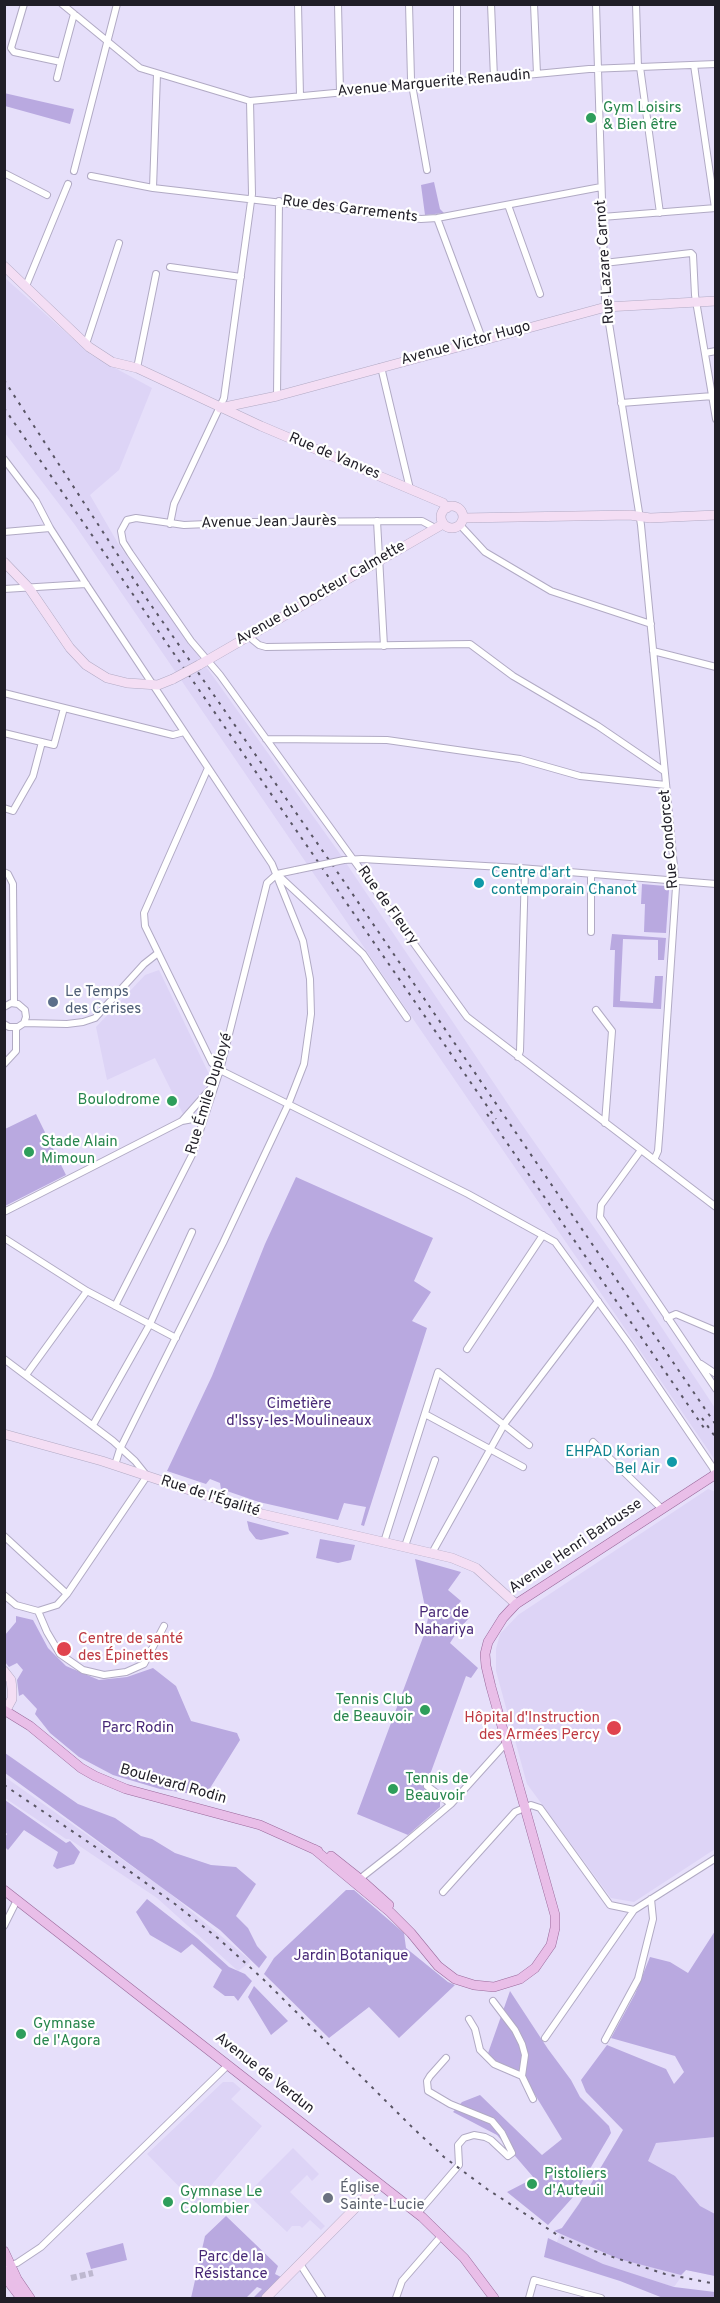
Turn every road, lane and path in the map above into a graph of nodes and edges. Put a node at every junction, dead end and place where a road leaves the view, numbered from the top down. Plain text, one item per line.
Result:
1 (24, 4) edge
2 (62, 4) edge
3 (117, 4) edge
4 (298, 4) edge
5 (338, 4) edge
6 (408, 4) edge
7 (457, 4) edge
8 (491, 4) edge
9 (534, 4) edge
10 (596, 4) edge
11 (636, 4) edge
12 (74, 14) junction
13 (106, 40) junction
14 (61, 62) junction
15 (716, 64) edge
16 (694, 65) junction
17 (639, 67) junction
18 (597, 69) junction
19 (157, 74) junction
20 (537, 74) junction
21 (57, 78) dead end
22 (494, 78) junction
23 (457, 81) junction
24 (412, 86) junction
25 (340, 92) junction
26 (300, 96) junction
27 (250, 101) junction
28 (427, 170) dead end
29 (74, 171) dead end
30 (4, 173) edge
31 (91, 176) dead end
32 (68, 184) dead end
33 (601, 187) junction
34 (153, 188) junction
35 (47, 195) dead end
36 (251, 199) junction
37 (279, 201) junction
38 (508, 205) junction
39 (715, 208) edge
40 (660, 213) junction
41 (602, 217) junction
42 (437, 218) junction
43 (119, 243) dead end
44 (604, 263) junction
45 (4, 266) edge
46 (170, 267) dead end
47 (156, 274) dead end
48 (241, 277) junction
49 (26, 286) junction
50 (540, 294) dead end
51 (716, 301) edge
52 (696, 302) junction
53 (606, 307) junction
54 (483, 341) junction
55 (86, 345) junction
56 (716, 351) edge
57 (705, 352) junction
58 (381, 367) junction
59 (137, 368) junction
60 (277, 396) junction
61 (714, 396) edge
62 (621, 403) junction
63 (220, 408) junction
64 (716, 419) edge
65 (4, 459) edge
66 (410, 489) junction
67 (447, 508) junction
68 (716, 515) edge
69 (639, 517) junction
70 (376, 521) junction
71 (461, 521) junction
72 (173, 524) junction
73 (439, 526) junction
74 (50, 528) junction
75 (4, 532) edge
76 (123, 542) joint
77 (378, 561) junction
78 (4, 562) edge
79 (4, 568) edge
80 (86, 584) junction
81 (25, 588) junction
82 (4, 589) edge
83 (651, 624) junction
84 (248, 636) junction
85 (384, 646) junction
86 (653, 651) junction
87 (203, 662) junction
88 (716, 667) edge
89 (153, 685) junction
90 (4, 693) edge
91 (64, 708) junction
92 (184, 732) junction
93 (4, 733) edge
94 (266, 739) junction
95 (39, 741) junction
96 (208, 768) junction
97 (664, 771) junction
98 (666, 785) junction
99 (4, 808) edge
100 (353, 859) junction
101 (525, 868) junction
102 (4, 872) edge
103 (277, 874) junction
104 (591, 874) junction
105 (675, 879) junction
106 (716, 884) edge
107 (302, 897) junction
108 (290, 905) junction
109 (591, 932) dead end
110 (158, 953) junction
111 (14, 1003) junction
112 (4, 1007) edge
113 (596, 1010) dead end
114 (407, 1018) dead end
115 (4, 1024) edge
116 (27, 1024) junction
117 (16, 1028) junction
118 (518, 1057) junction
119 (4, 1064) edge
120 (220, 1070) junction
121 (214, 1084) junction
122 (288, 1105) junction
123 (201, 1118) junction
124 (182, 1122) junction
125 (605, 1123) junction
126 (641, 1150) junction
127 (654, 1160) junction
128 (716, 1207) edge
129 (4, 1212) edge
130 (192, 1232) dead end
131 (543, 1235) junction
132 (4, 1238) edge
133 (87, 1291) junction
134 (598, 1301) junction
135 (115, 1306) junction
136 (667, 1318) junction
137 (150, 1324) junction
138 (716, 1331) edge
139 (176, 1338) junction
140 (467, 1348) dead end
141 (4, 1359) edge
142 (696, 1361) junction
143 (716, 1374) edge
144 (26, 1375) junction
145 (716, 1389) edge
146 (425, 1414) junction
147 (505, 1423) junction
148 (93, 1425) junction
149 (4, 1434) edge
150 (593, 1442) dead end
151 (530, 1445) dead end
152 (120, 1449) junction
153 (491, 1449) junction
154 (435, 1460) dead end
155 (115, 1466) junction
156 (523, 1467) dead end
157 (715, 1475) edge
158 (147, 1476) junction
159 (661, 1508) junction
160 (4, 1536) edge
161 (384, 1542) junction
162 (405, 1546) junction
163 (432, 1553) junction
164 (68, 1594) junction
165 (4, 1595) edge
166 (516, 1604) junction
167 (38, 1611) junction
168 (164, 1626) dead end
169 (4, 1671) edge
170 (5, 1710) edge
171 (506, 1743) junction
172 (427, 1786) dead end
173 (451, 1804) junction
174 (524, 1808) junction
175 (716, 1858) edge
176 (357, 1881) junction
177 (4, 1890) edge
178 (443, 1892) dead end
179 (651, 1899) junction
180 (17, 1900) junction
181 (633, 1910) junction
182 (4, 1926) edge
183 (508, 1982) joint
184 (493, 2001) dead end
185 (469, 2019) dead end
186 (545, 2038) dead end
187 (605, 2040) dead end
188 (446, 2058) dead end
189 (228, 2065) junction
190 (522, 2076) junction
191 (534, 2099) dead end
192 (379, 2184) junction
193 (417, 2214) junction
194 (442, 2235) junction
195 (4, 2251) edge
196 (300, 2264) junction
197 (7, 2268) edge
198 (492, 2297) edge
199 (21, 2298) edge
200 (30, 2298) edge
201 (266, 2298) edge
202 (322, 2298) edge
203 (396, 2298) edge
204 (529, 2298) edge
205 (601, 2298) edge

1 - 14 street
2 - 12 street, Avenue Marguerite Renaudin
3 - 13 street
4 - 26 street
5 - 25 street
6 - 24 street
7 - 23 street
8 - 22 street
9 - 20 street
10 - 18 street, Rue Lazare Carnot
11 - 17 street
12 - 13 street, Avenue Marguerite Renaudin
12 - 14 street
13 - 19 street, Avenue Marguerite Renaudin
13 - 29 street
14 - 21 street
15 - 16 street, Avenue Marguerite Renaudin
16 - 17 street, Avenue Marguerite Renaudin
16 - 39 street
17 - 18 street, Avenue Marguerite Renaudin
17 - 40 street
18 - 20 street, Avenue Marguerite Renaudin
18 - 33 street, Rue Lazare Carnot
19 - 27 street, Avenue Marguerite Renaudin
19 - 34 street
20 - 22 street, Avenue Marguerite Renaudin
22 - 23 street, Avenue Marguerite Renaudin
23 - 24 street, Avenue Marguerite Renaudin
24 - 25 street, Avenue Marguerite Renaudin
24 - 28 street
25 - 26 street, Avenue Marguerite Renaudin
26 - 27 street, Avenue Marguerite Renaudin
27 - 36 street
30 - 35 street
31 - 34 street, Rue des Garrements
32 - 49 street
33 - 38 street, Rue des Garrements
33 - 41 street, Rue Lazare Carnot
34 - 36 street, Rue des Garrements
36 - 37 street, Rue des Garrements
36 - 48 street
37 - 42 street, Rue des Garrements
37 - 60 street
38 - 42 street, Rue des Garrements
38 - 50 street
39 - 40 street
40 - 41 street
41 - 44 street, Rue Lazare Carnot
42 - 54 street
43 - 55 street
44 - 52 street
44 - 53 street, Rue Lazare Carnot
45 - 49 main road, Rue de Vanves
46 - 48 street
47 - 59 street
48 - 63 street
49 - 55 main road, Rue de Vanves
51 - 52 main road, Avenue Victor Hugo
52 - 53 main road, Avenue Victor Hugo
52 - 57 street
53 - 54 main road, Avenue Victor Hugo
53 - 62 street, Rue Lazare Carnot
54 - 58 main road, Avenue Victor Hugo
55 - 59 main road, Rue de Vanves
56 - 57 street
57 - 61 street
58 - 60 main road, Avenue Victor Hugo
58 - 66 street
59 - 63 main road, Rue de Vanves
60 - 63 main road, Avenue Victor Hugo
61 - 62 street
61 - 64 street
62 - 69 street, Rue Lazare Carnot
63 - 66 main road, Rue de Vanves
63 - 72 street
65 - 74 street
66 - 67 main road, Rue de Vanves
67 - 71 main road
67 - 73 main road
68 - 69 main road
69 - 71 main road
69 - 83 street, Rue Condorcet
70 - 72 street, Avenue Jean Jaurès
70 - 73 street, Avenue Jean Jaurès
70 - 77 street
71 - 73 main road
71 - 83 street
72 - 76 street, Avenue Jean Jaurès
73 - 77 main road, Avenue du Docteur Calmette
74 - 75 street
74 - 80 street
76 - 87 street, Rue de Fleury
77 - 84 main road, Avenue du Docteur Calmette
77 - 85 street
78 - 81 main road
79 - 81 main road
80 - 81 street
80 - 89 street
81 - 82 street
81 - 89 main road
83 - 86 street, Rue Condorcet
84 - 85 street
84 - 87 main road, Avenue du Docteur Calmette
85 - 97 street
86 - 88 street
86 - 97 street, Rue Condorcet
87 - 89 main road, Avenue du Docteur Calmette, bridge
87 - 94 street, Rue de Fleury
89 - 92 street
90 - 91 street
91 - 92 street
91 - 95 street
92 - 96 street
93 - 95 street
94 - 98 street
94 - 100 street, Rue de Fleury
95 - 99 street
96 - 103 street
96 - 110 street
97 - 98 street, Rue Condorcet
98 - 105 street, Rue Condorcet
100 - 101 street
100 - 103 street, bridge
100 - 118 street, Rue de Fleury
101 - 104 street
101 - 118 street
102 - 111 street
103 - 107 street
103 - 108 street
103 - 120 street, Rue Émile Duployé
104 - 105 street
104 - 109 street
105 - 106 street
105 - 127 street, Rue Condorcet
107 - 108 street
107 - 114 street
108 - 122 street
110 - 116 street
110 - 120 street
111 - 112 street
111 - 116 street
113 - 125 street
115 - 117 street
116 - 117 street
117 - 119 street
118 - 125 street, Rue de Fleury
120 - 121 street, Rue Émile Duployé
120 - 122 street
121 - 123 street, Rue Émile Duployé
121 - 124 street
122 - 131 street
122 - 139 street
123 - 124 street
123 - 135 street, Rue Émile Duployé
124 - 129 street
125 - 126 street, Rue de Fleury
126 - 127 street, Rue de Fleury
126 - 136 street
127 - 128 street, Rue de Fleury
130 - 137 street
131 - 134 street
131 - 140 street
132 - 133 street
133 - 135 street
133 - 144 street
134 - 147 street
134 - 157 street
135 - 137 street
136 - 138 street
136 - 142 street
137 - 139 street
137 - 148 street
139 - 152 street
141 - 144 street
142 - 143 street
142 - 145 street
144 - 148 street
146 - 147 street
146 - 153 street
146 - 161 street
147 - 151 street
147 - 153 street
148 - 152 street
149 - 155 main road, Rue de l'Égalité
150 - 159 street
152 - 155 street
152 - 158 street
153 - 156 street
153 - 163 street
154 - 162 street
155 - 158 main road, Rue de l'Égalité
157 - 159 main road, Avenue Henri Barbusse
158 - 161 main road, Rue de l'Égalité
158 - 164 street
159 - 166 main road, Avenue Henri Barbusse
160 - 164 street
161 - 162 main road, Rue de l'Égalité
162 - 163 main road, Rue de l'Égalité
163 - 166 main road, Rue de l'Égalité
164 - 167 street
165 - 167 street
166 - 171 main road, Avenue Henri Barbusse
167 - 168 street
169 - 170 main road
170 - 176 main road, Boulevard Rodin
171 - 173 street
171 - 174 main road, Avenue Henri Barbusse
172 - 173 street
173 - 176 street
174 - 178 street
174 - 181 street
174 - 183 main road, Avenue Henri Barbusse
175 - 179 street
176 - 183 main road, Boulevard Rodin
177 - 180 main road, Avenue de Verdun
179 - 181 street
179 - 187 street
180 - 182 street
180 - 189 main road, Avenue de Verdun
181 - 186 street
184 - 190 street
185 - 190 street
188 - 193 street
189 - 192 main road, Avenue de Verdun
189 - 197 street
190 - 191 street
192 - 193 main road, Avenue de Verdun
192 - 196 main road
193 - 194 main road, Avenue de Verdun
194 - 198 main road, Avenue de Verdun
194 - 203 street
195 - 197 main road
196 - 201 main road
196 - 202 street
197 - 199 main road
197 - 200 main road
204 - 205 street

